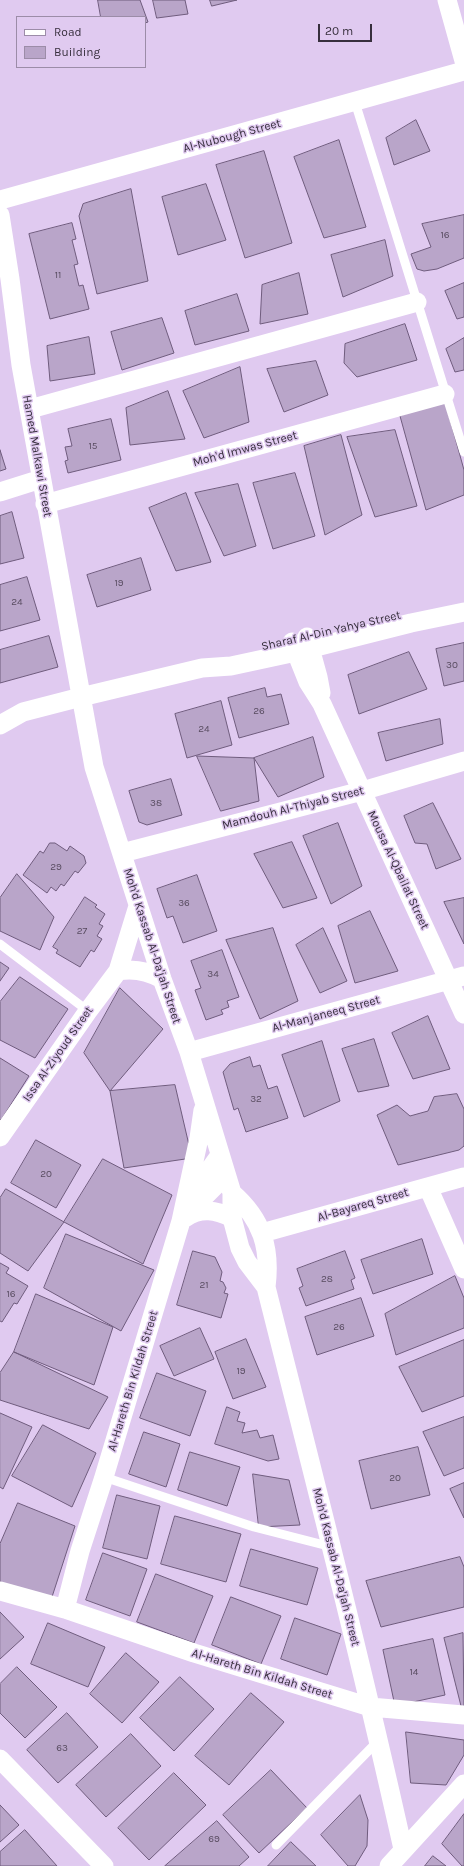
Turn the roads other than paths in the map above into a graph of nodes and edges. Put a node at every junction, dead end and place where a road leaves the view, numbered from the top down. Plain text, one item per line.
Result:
1 (448, 0) edge
2 (464, 61) edge
3 (464, 71) edge
4 (355, 102) junction
5 (0, 200) edge
6 (0, 215) edge
7 (5, 281) edge
8 (417, 302) junction
9 (445, 394) junction
10 (30, 409) junction
11 (464, 452) edge
12 (41, 479) junction
13 (0, 492) edge
14 (45, 504) junction
15 (464, 601) edge
16 (464, 612) edge
17 (344, 640) junction
18 (301, 644) junction
19 (268, 658) junction
20 (202, 668) junction
21 (313, 679) junction
22 (81, 697) junction
23 (0, 725) edge
24 (464, 761) edge
25 (362, 791) junction
26 (122, 853) junction
27 (138, 906) junction
28 (0, 944) edge
29 (118, 971) junction
30 (456, 978) edge
31 (162, 979) junction
32 (88, 1011) junction
33 (464, 1014) edge
34 (189, 1052) junction
35 (203, 1102) junction
36 (0, 1137) edge
37 (220, 1155) junction
38 (226, 1175) junction
39 (464, 1177) edge
40 (428, 1187) junction
41 (232, 1193) junction
42 (232, 1218) junction
43 (181, 1221) junction
44 (262, 1233) junction
45 (464, 1269) edge
46 (266, 1287) junction
47 (104, 1477) junction
48 (332, 1547) junction
49 (0, 1592) edge
50 (65, 1609) junction
51 (370, 1707) junction
52 (464, 1715) edge
53 (379, 1740) junction
54 (0, 1759) edge
55 (464, 1784) edge
56 (276, 1845) dead end
57 (404, 1849) junction
58 (104, 1866) edge
59 (389, 1866) edge

1 - 2 street
3 - 4 street, Al-Nubough Street
4 - 5 street, Al-Nubough Street
4 - 8 lane
6 - 7 street, Hamed Malkawi Street
7 - 10 street, Hamed Malkawi Street
8 - 9 lane
8 - 10 street
9 - 11 lane
9 - 14 street, Moh'd Imwas Street
10 - 12 street, Hamed Malkawi Street
12 - 13 street
12 - 14 street, Hamed Malkawi Street
14 - 22 street, Hamed Malkawi Street
15 - 18 street, Sharaf Al-Din Yahya Street
16 - 17 street, Sharaf Al-Din Yahya Street
17 - 18 street, Sharaf Al-Din Yahya Street
17 - 21 street
18 - 19 street, Sharaf Al-Din Yahya Street
18 - 20 street, Sharaf Al-Din Yahya Street
18 - 21 street, Mousa Al-Qbailat Street
19 - 20 street, Sharaf Al-Din Yahya Street
19 - 21 street
20 - 22 street, Sharaf Al-Din Yahya Street
21 - 25 street, Mousa Al-Qbailat Street
22 - 23 street, Sharaf Al-Din Yahya Street
22 - 26 street, Moh'd Kassab Al-Da'jah Street
24 - 25 street, Mamdouh Al-Thiyab Street
25 - 26 street, Mamdouh Al-Thiyab Street
25 - 30 street, Mousa Al-Qbailat Street
26 - 27 street, Moh'd Kassab Al-Da'jah Street
27 - 29 street, Issa Al-Ziyoud Street
27 - 31 street, Moh'd Kassab Al-Da'jah Street
28 - 32 lane
29 - 31 street
29 - 32 street, Issa Al-Ziyoud Street
30 - 33 street, Mousa Al-Qbailat Street
30 - 34 street, Al-Manjaneeq Street
31 - 34 street, Moh'd Kassab Al-Da'jah Street
32 - 36 street, Issa Al-Ziyoud Street
34 - 35 street, Moh'd Kassab Al-Da'jah Street
35 - 37 street, Moh'd Kassab Al-Da'jah Street
35 - 43 street, Al-Hareth Bin Kildah Street
37 - 38 street, Moh'd Kassab Al-Da'jah Street
37 - 43 street, Al-Hareth Bin Kildah Street
38 - 41 street, Moh'd Kassab Al-Da'jah Street
38 - 43 street, Al-Hareth Bin Kildah Street
39 - 40 street, Al-Bayareq Street
40 - 44 street, Al-Bayareq Street
40 - 45 street
41 - 42 street, Moh'd Kassab Al-Da'jah Street
41 - 44 street, Moh'd Kassab Al-Da'jah Street
42 - 43 street
42 - 46 street, Moh'd Kassab Al-Da'jah Street
43 - 47 street, Al-Hareth Bin Kildah Street
44 - 46 street, Moh'd Kassab Al-Da'jah Street
46 - 48 street, Moh'd Kassab Al-Da'jah Street
47 - 48 lane
47 - 50 street, Al-Hareth Bin Kildah Street
48 - 51 street, Moh'd Kassab Al-Da'jah Street
49 - 50 street, Al-Hareth Bin Kildah Street
50 - 51 street, Al-Hareth Bin Kildah Street
51 - 52 street, Al-Hareth Bin Kildah Street
51 - 53 street, Moh'd Kassab Al-Da'jah Street
53 - 56 lane
53 - 57 street, Moh'd Kassab Al-Da'jah Street
54 - 58 street
55 - 57 street
57 - 59 street

